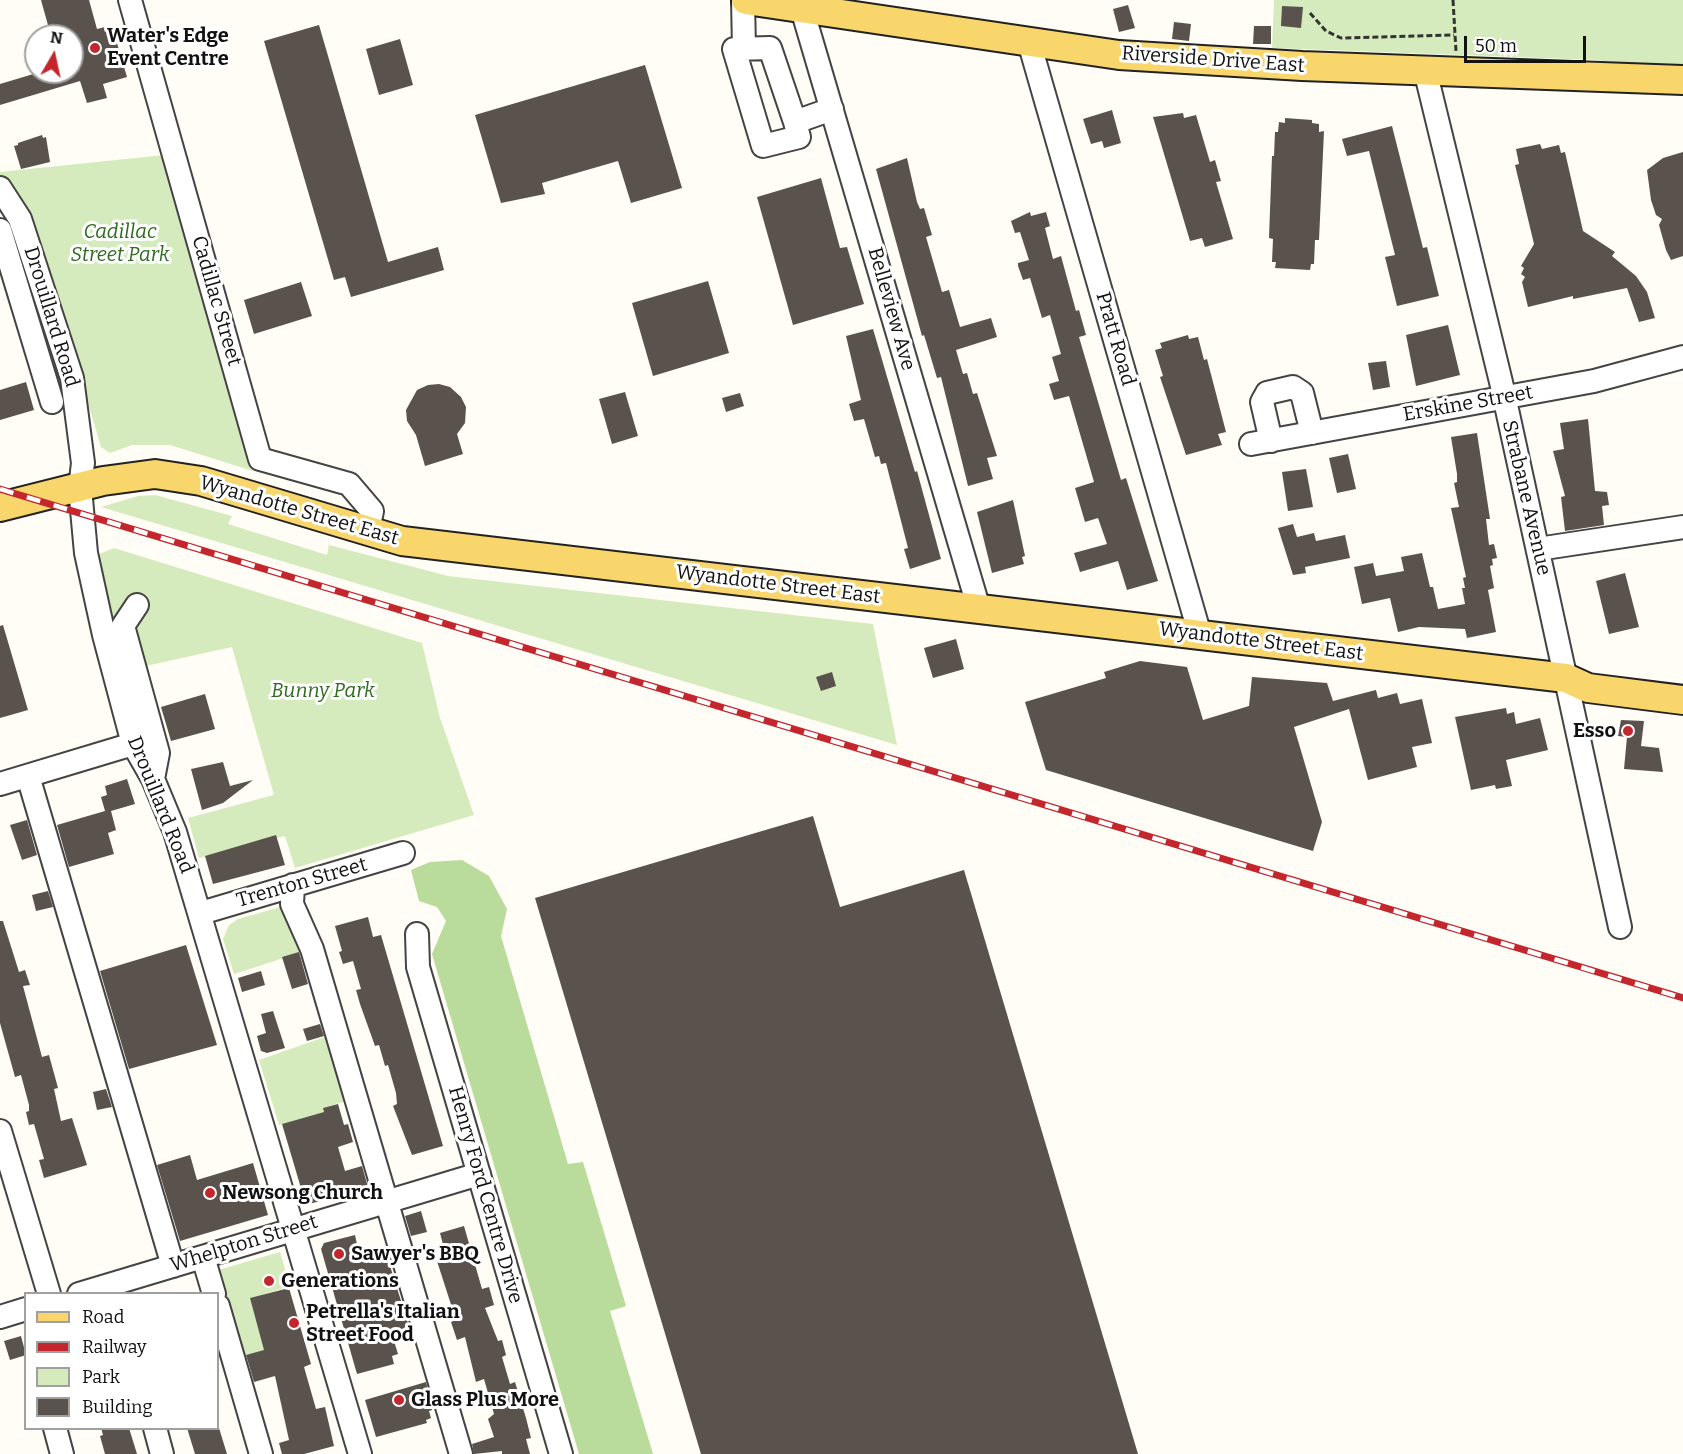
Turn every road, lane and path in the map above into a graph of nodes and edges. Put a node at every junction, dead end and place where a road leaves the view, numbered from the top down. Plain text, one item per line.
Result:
1 (130, 0) edge
2 (745, 0) edge
3 (1453, 0) edge
4 (802, 9) junction
5 (1310, 13) dead end
6 (1454, 35) junction
7 (1029, 42) junction
8 (744, 49) junction
9 (1456, 52) dead end
10 (1425, 70) junction
11 (1683, 80) edge
12 (832, 109) junction
13 (795, 122) junction
14 (0, 188) edge
15 (0, 230) edge
16 (1683, 357) edge
17 (1504, 398) junction
18 (52, 402) dead end
19 (1312, 433) junction
20 (80, 488) junction
21 (0, 507) edge
22 (1683, 527) edge
23 (368, 531) junction
24 (1538, 549) junction
25 (137, 605) dead end
26 (979, 609) junction
27 (1200, 635) junction
28 (1566, 678) junction
29 (1683, 680) edge
30 (1683, 700) edge
31 (133, 744) junction
32 (28, 776) junction
33 (153, 779) junction
34 (0, 784) edge
35 (403, 854) dead end
36 (293, 885) junction
37 (201, 913) junction
38 (1620, 927) dead end
39 (417, 934) dead end
40 (0, 1131) edge
41 (479, 1174) junction
42 (386, 1200) junction
43 (293, 1228) junction
44 (203, 1257) junction
45 (173, 1266) junction
46 (113, 1289) edge
47 (49, 1292) edge
48 (88, 1292) edge
49 (214, 1292) edge
50 (219, 1309) edge
51 (56, 1430) edge
52 (156, 1430) edge
53 (62, 1454) edge
54 (162, 1454) edge
55 (261, 1454) edge
56 (360, 1454) edge
57 (461, 1454) edge
58 (561, 1454) edge

1 - 23 street, Cadillac Street
2 - 4 main road, Riverside Drive East
2 - 8 street
3 - 6 path
4 - 7 main road, Riverside Drive East
4 - 12 street, Belleview Ave
5 - 6 path
6 - 9 path
7 - 10 main road, Riverside Drive East
7 - 27 street, Pratt Road
8 - 13 street
8 - 13 street
10 - 11 main road, Riverside Drive East
10 - 17 street, Strabane Avenue
12 - 13 street
12 - 26 street, Belleview Ave
14 - 20 street, Drouillard Road
15 - 18 street
16 - 17 street, Erskine Street
17 - 19 street, Erskine Street
17 - 24 street, Strabane Avenue
19 - 19 street, Erskine Street
20 - 21 main road, Wyandotte Street East
20 - 23 main road, Wyandotte Street East
20 - 31 street, Drouillard Road
22 - 24 street
23 - 26 main road, Wyandotte Street East
24 - 28 street, Strabane Avenue
25 - 33 street
26 - 27 main road, Wyandotte Street East
27 - 28 main road, Wyandotte Street East
28 - 29 main road, Wyandotte Street East
28 - 30 main road, Wyandotte Street East
28 - 38 street, Strabane Avenue
31 - 32 street
31 - 33 street, Drouillard Road
32 - 34 street
32 - 45 street
33 - 37 street, Drouillard Road
35 - 36 street, Trenton Street
36 - 37 street, Trenton Street
36 - 42 street
37 - 43 street, Drouillard Road
39 - 41 street, Henry Ford Centre Drive
40 - 47 street
41 - 42 street, Whelpton Street
41 - 58 street, Henry Ford Centre Drive
42 - 43 street, Whelpton Street
42 - 57 street
43 - 44 street, Whelpton Street
43 - 56 street, Drouillard Road
44 - 45 street, Whelpton Street
44 - 49 street
45 - 46 street, Whelpton Street
46 - 48 street, Whelpton Street
50 - 55 street
51 - 53 street
52 - 54 street

